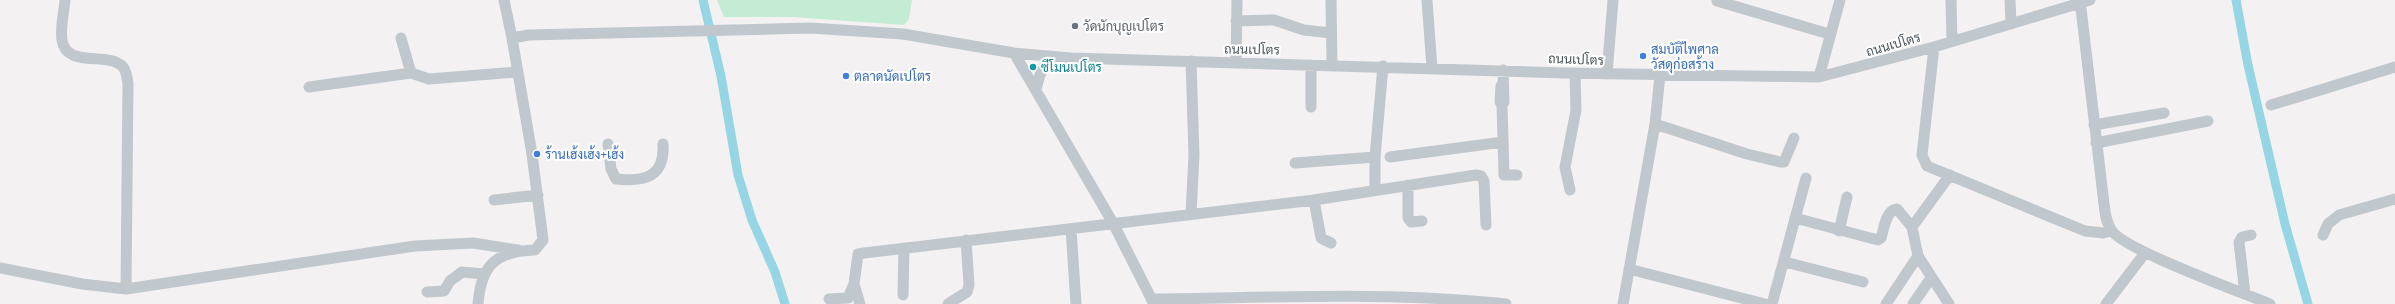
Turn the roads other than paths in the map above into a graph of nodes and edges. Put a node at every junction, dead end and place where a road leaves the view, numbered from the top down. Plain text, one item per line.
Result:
1 (65, 0) edge
2 (504, 0) edge
3 (1237, 0) edge
4 (1331, 0) edge
5 (1427, 0) edge
6 (1613, 0) edge
7 (1840, 0) edge
8 (1951, 0) edge
9 (2010, 0) edge
10 (1717, 1) dead end
11 (2083, 1) edge
12 (1236, 21) junction
13 (2010, 24) junction
14 (1331, 33) junction
15 (1829, 34) junction
16 (401, 38) dead end
17 (512, 38) junction
18 (1952, 41) junction
19 (1934, 47) junction
20 (1014, 53) junction
21 (1050, 56) junction
22 (1191, 61) junction
23 (1236, 63) junction
24 (1311, 65) junction
25 (1332, 65) junction
26 (1383, 66) junction
27 (2395, 67) edge
28 (1432, 68) junction
29 (1503, 70) junction
30 (517, 72) junction
31 (411, 73) junction
32 (1574, 73) junction
33 (1607, 74) junction
34 (1660, 75) junction
35 (1819, 77) junction
36 (308, 87) dead end
37 (1036, 89) junction
38 (2271, 105) dead end
39 (1311, 107) dead end
40 (2164, 113) dead end
41 (2208, 121) dead end
42 (1655, 124) junction
43 (2094, 125) junction
44 (1794, 138) dead end
45 (1503, 142) junction
46 (2096, 143) junction
47 (608, 144) dead end
48 (663, 144) dead end
49 (1375, 157) junction
50 (1390, 157) dead end
51 (1295, 164) dead end
52 (1517, 175) dead end
53 (1950, 175) junction
54 (1806, 178) dead end
55 (1408, 185) junction
56 (1375, 190) junction
57 (1570, 190) dead end
58 (538, 195) junction
59 (1847, 197) dead end
60 (2395, 199) edge
61 (494, 200) dead end
62 (1314, 200) junction
63 (1191, 214) junction
64 (1796, 218) junction
65 (1422, 221) dead end
66 (1113, 223) junction
67 (1486, 225) dead end
68 (1912, 227) junction
69 (1071, 229) junction
70 (1839, 231) junction
71 (2112, 231) junction
72 (2251, 235) dead end
73 (2323, 235) dead end
74 (966, 240) junction
75 (1331, 243) dead end
76 (904, 248) junction
77 (522, 250) junction
78 (2145, 252) junction
79 (1918, 256) junction
80 (1785, 262) junction
81 (0, 268) edge
82 (1628, 269) junction
83 (484, 274) junction
84 (1931, 278) junction
85 (1863, 282) dead end
86 (854, 284) junction
87 (126, 289) junction
88 (427, 292) dead end
89 (2245, 294) junction
90 (903, 295) dead end
91 (829, 299) dead end
92 (1152, 302) edge
93 (1411, 302) edge
94 (952, 303) edge
95 (478, 304) edge
96 (860, 304) edge
97 (1076, 304) edge
98 (1506, 304) edge
99 (1623, 304) edge
100 (1766, 304) edge
101 (1772, 304) edge
102 (1886, 304) edge
103 (1913, 304) edge
104 (1949, 304) edge
105 (2106, 304) edge
106 (2270, 304) edge

1 - 87 street
2 - 17 street
3 - 12 street
4 - 14 street
5 - 28 street
6 - 33 street
7 - 15 street
8 - 18 street
9 - 13 street
10 - 15 street
11 - 13 street, ถนนเปโตร
11 - 43 street
12 - 14 street
12 - 23 street
13 - 18 street, ถนนเปโตร
14 - 25 street
15 - 35 street
16 - 31 street
17 - 20 street, ถนนเปโตร
17 - 30 street
18 - 19 street, ถนนเปโตร
19 - 35 street, ถนนเปโตร
19 - 53 street
20 - 21 street, ถนนเปโตร
20 - 37 street
21 - 22 street, ถนนเปโตร
21 - 37 street
22 - 23 street, ถนนเปโตร
22 - 63 street
23 - 24 street, ถนนเปโตร
24 - 25 street, ถนนเปโตร
24 - 39 street
25 - 26 street, ถนนเปโตร
26 - 28 street, ถนนเปโตร
26 - 49 street
27 - 38 street
28 - 29 street, ถนนเปโตร
29 - 32 street, ถนนเปโตร
29 - 45 street
30 - 31 street
30 - 58 street
31 - 36 street
32 - 33 street, ถนนเปโตร
32 - 57 street
33 - 34 street, ถนนเปโตร
34 - 35 street, ถนนเปโตร
34 - 42 street
37 - 66 street
40 - 43 street
41 - 46 street
42 - 44 street
42 - 82 street
43 - 46 street
45 - 50 street
45 - 52 street
46 - 71 street
47 - 48 street
49 - 51 street
49 - 56 street
53 - 68 street
53 - 71 street
54 - 64 street
55 - 56 street
55 - 65 street
55 - 67 street
56 - 62 street
58 - 61 street
58 - 77 street
59 - 70 street
60 - 73 street
62 - 63 street
62 - 75 street
63 - 66 street
64 - 70 street
64 - 80 street
66 - 69 street
66 - 92 street
68 - 70 street
68 - 79 street
69 - 74 street
69 - 97 street
71 - 78 street
72 - 89 street
74 - 76 street
74 - 94 street
76 - 86 street
76 - 90 street
77 - 83 street
77 - 87 street
78 - 89 street
78 - 105 street
79 - 84 street
79 - 102 street
80 - 85 street
80 - 101 street
81 - 87 street
82 - 99 street
82 - 100 street
83 - 88 street
83 - 95 street
84 - 103 street
84 - 104 street
86 - 91 street
86 - 96 street
89 - 106 street
92 - 93 street
93 - 98 street

